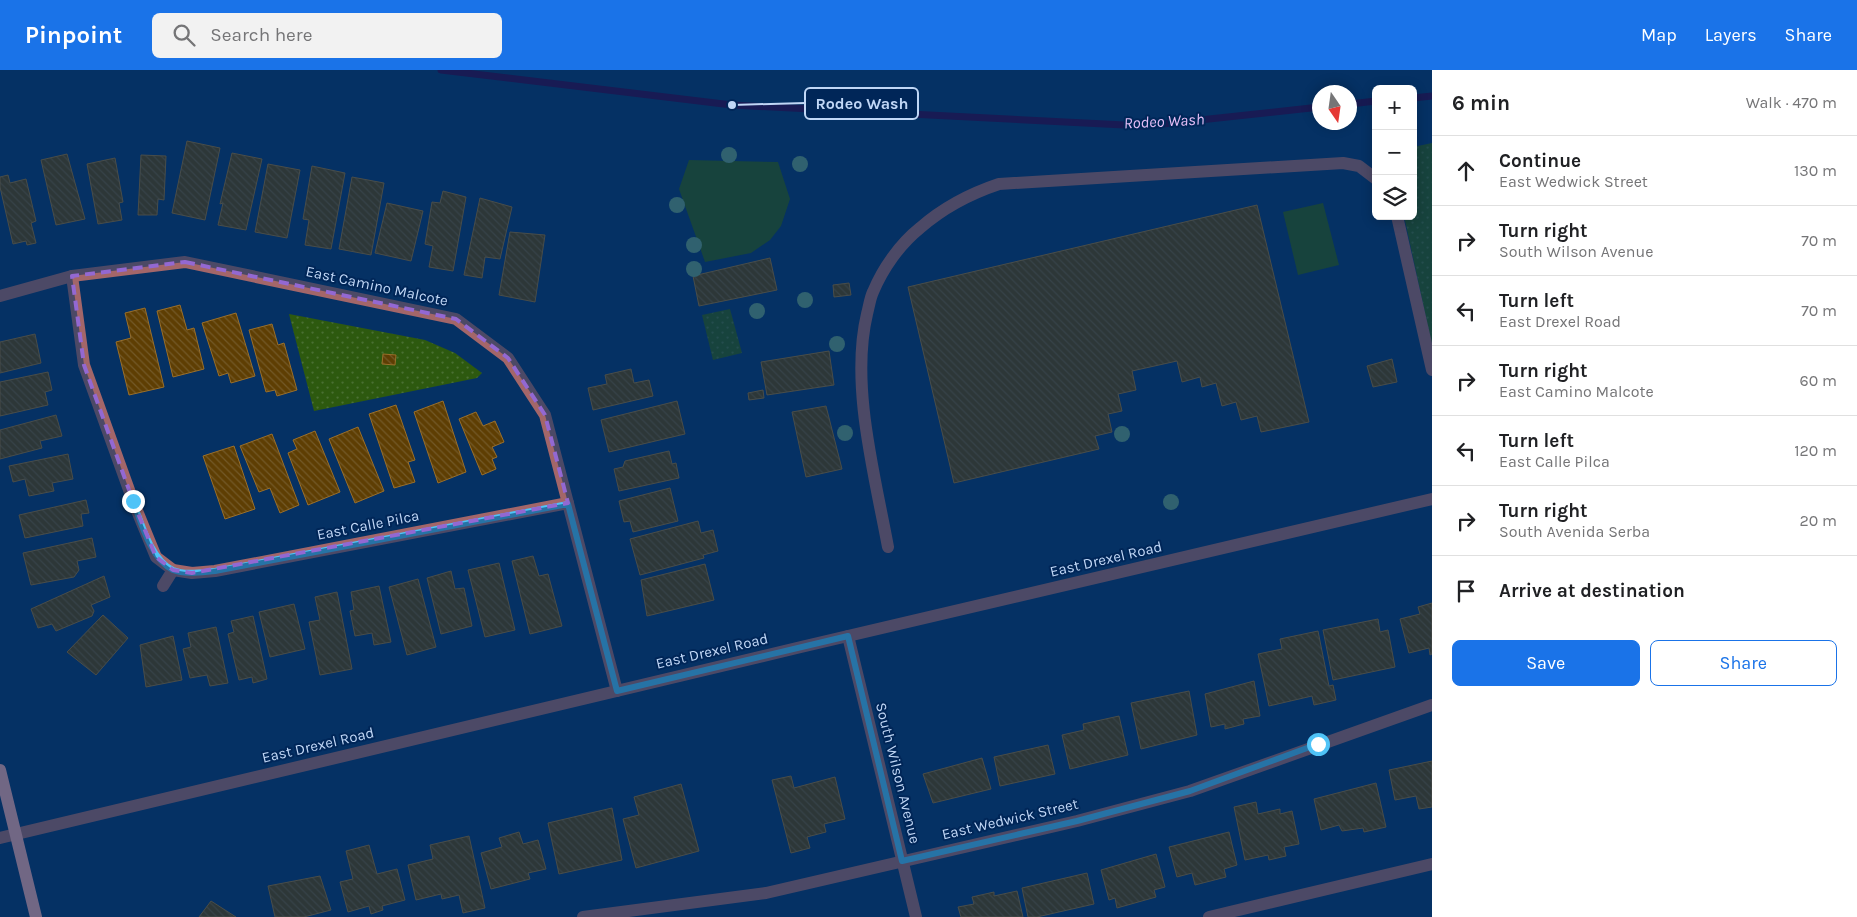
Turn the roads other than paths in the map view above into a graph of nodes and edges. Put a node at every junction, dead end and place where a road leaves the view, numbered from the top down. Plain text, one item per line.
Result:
1 (1372, 176) edge
2 (1397, 220) edge
3 (72, 276) junction
4 (0, 296) edge
5 (1432, 370) edge
6 (1432, 499) edge
7 (568, 504) junction
8 (888, 547) dead end
9 (172, 570) junction
10 (163, 586) dead end
11 (848, 636) junction
12 (617, 691) junction
13 (1432, 706) edge
14 (0, 770) edge
15 (16, 834) junction
16 (0, 838) edge
17 (902, 861) junction
18 (1432, 864) edge
19 (36, 917) edge
20 (583, 917) edge
21 (916, 917) edge
22 (1209, 917) edge

1 - 8 street
2 - 5 street
3 - 4 street, East Camino Malcote
3 - 7 street, East Camino Malcote
3 - 9 street
6 - 11 street, East Drexel Road
7 - 9 street, East Calle Pilca
7 - 12 street, East Camino Malcote
9 - 10 street
11 - 12 street, East Drexel Road
11 - 17 street, South Wilson Avenue
12 - 15 street, East Drexel Road
13 - 17 street, East Wedwick Street
14 - 15 main road
15 - 16 street, East Drexel Road
15 - 19 main road
17 - 20 street, East Wedwick Street
17 - 21 street, South Wilson Avenue
18 - 22 street

